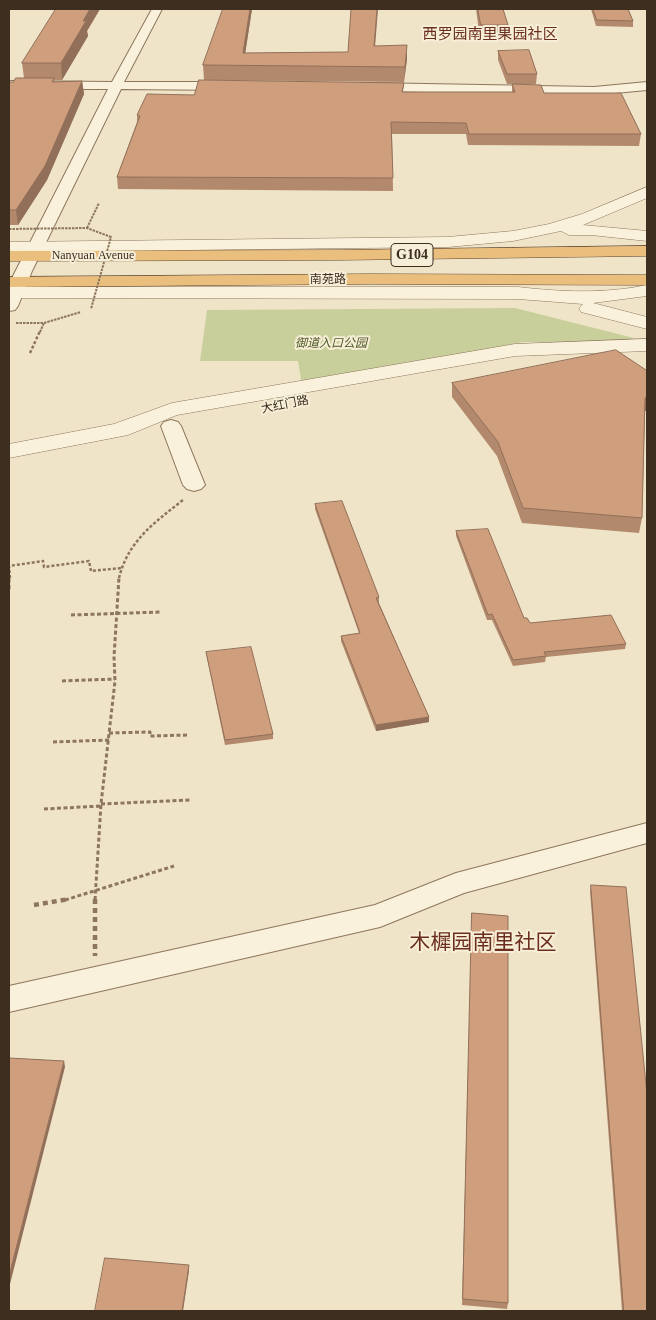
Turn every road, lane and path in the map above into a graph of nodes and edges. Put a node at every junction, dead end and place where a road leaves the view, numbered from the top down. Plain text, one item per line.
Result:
1 (157, 9) edge
2 (9, 85) edge
3 (115, 85) junction
4 (241, 86) edge
5 (647, 86) edge
6 (357, 87) edge
7 (647, 192) edge
8 (99, 204) dead end
9 (647, 204) edge
10 (87, 228) junction
11 (9, 229) edge
12 (551, 229) junction
13 (647, 236) edge
14 (448, 242) junction
15 (9, 247) edge
16 (35, 251) junction
17 (647, 251) edge
18 (9, 256) edge
19 (340, 256) junction
20 (370, 279) junction
21 (647, 280) edge
22 (12, 291) edge
23 (647, 291) edge
24 (518, 293) junction
25 (91, 309) dead end
26 (82, 312) dead end
27 (9, 323) edge
28 (44, 323) junction
29 (647, 323) edge
30 (647, 345) edge
31 (561, 348) junction
32 (30, 353) dead end
33 (171, 426) junction
34 (9, 451) edge
35 (9, 464) edge
36 (194, 485) joint
37 (122, 568) junction
38 (9, 589) edge
39 (161, 612) dead end
40 (115, 613) junction
41 (71, 615) dead end
42 (115, 679) junction
43 (62, 681) dead end
44 (109, 733) junction
45 (188, 735) dead end
46 (108, 740) junction
47 (53, 742) dead end
48 (190, 800) dead end
49 (101, 805) junction
50 (44, 809) dead end
51 (647, 833) edge
52 (174, 866) dead end
53 (95, 889) junction
54 (34, 905) dead end
55 (95, 980) junction
56 (9, 999) edge

1 - 3 street
2 - 3 street
3 - 4 street
3 - 16 street
5 - 6 street
7 - 12 street
8 - 10 path
9 - 13 street
10 - 11 path, bridge
10 - 25 path, bridge
12 - 13 street
12 - 14 street
14 - 16 street
14 - 19 highway
15 - 16 street
16 - 18 highway, Nanyuan Avenue / G104
16 - 19 highway, 南苑路 / G104
16 - 22 street
17 - 19 highway, 南苑路 / G104
20 - 21 highway, 南苑路 / G104
20 - 22 highway, 南苑路 / G104
20 - 24 highway
22 - 24 street
23 - 24 street
24 - 29 street
26 - 28 path
27 - 28 path
28 - 32 path
30 - 31 street, 大红门路
31 - 33 street, 大红门路
31 - 34 street, 大红门路
33 - 35 street, 大红门路
33 - 36 street
36 - 37 path
37 - 38 path
37 - 40 path
39 - 40 path
40 - 41 path
40 - 42 path
42 - 43 path
42 - 44 path
44 - 45 path
44 - 46 path
46 - 47 path
46 - 49 path
48 - 49 path
49 - 50 path
49 - 53 path
51 - 55 street
52 - 53 path
53 - 54 path
53 - 55 path
55 - 56 street

